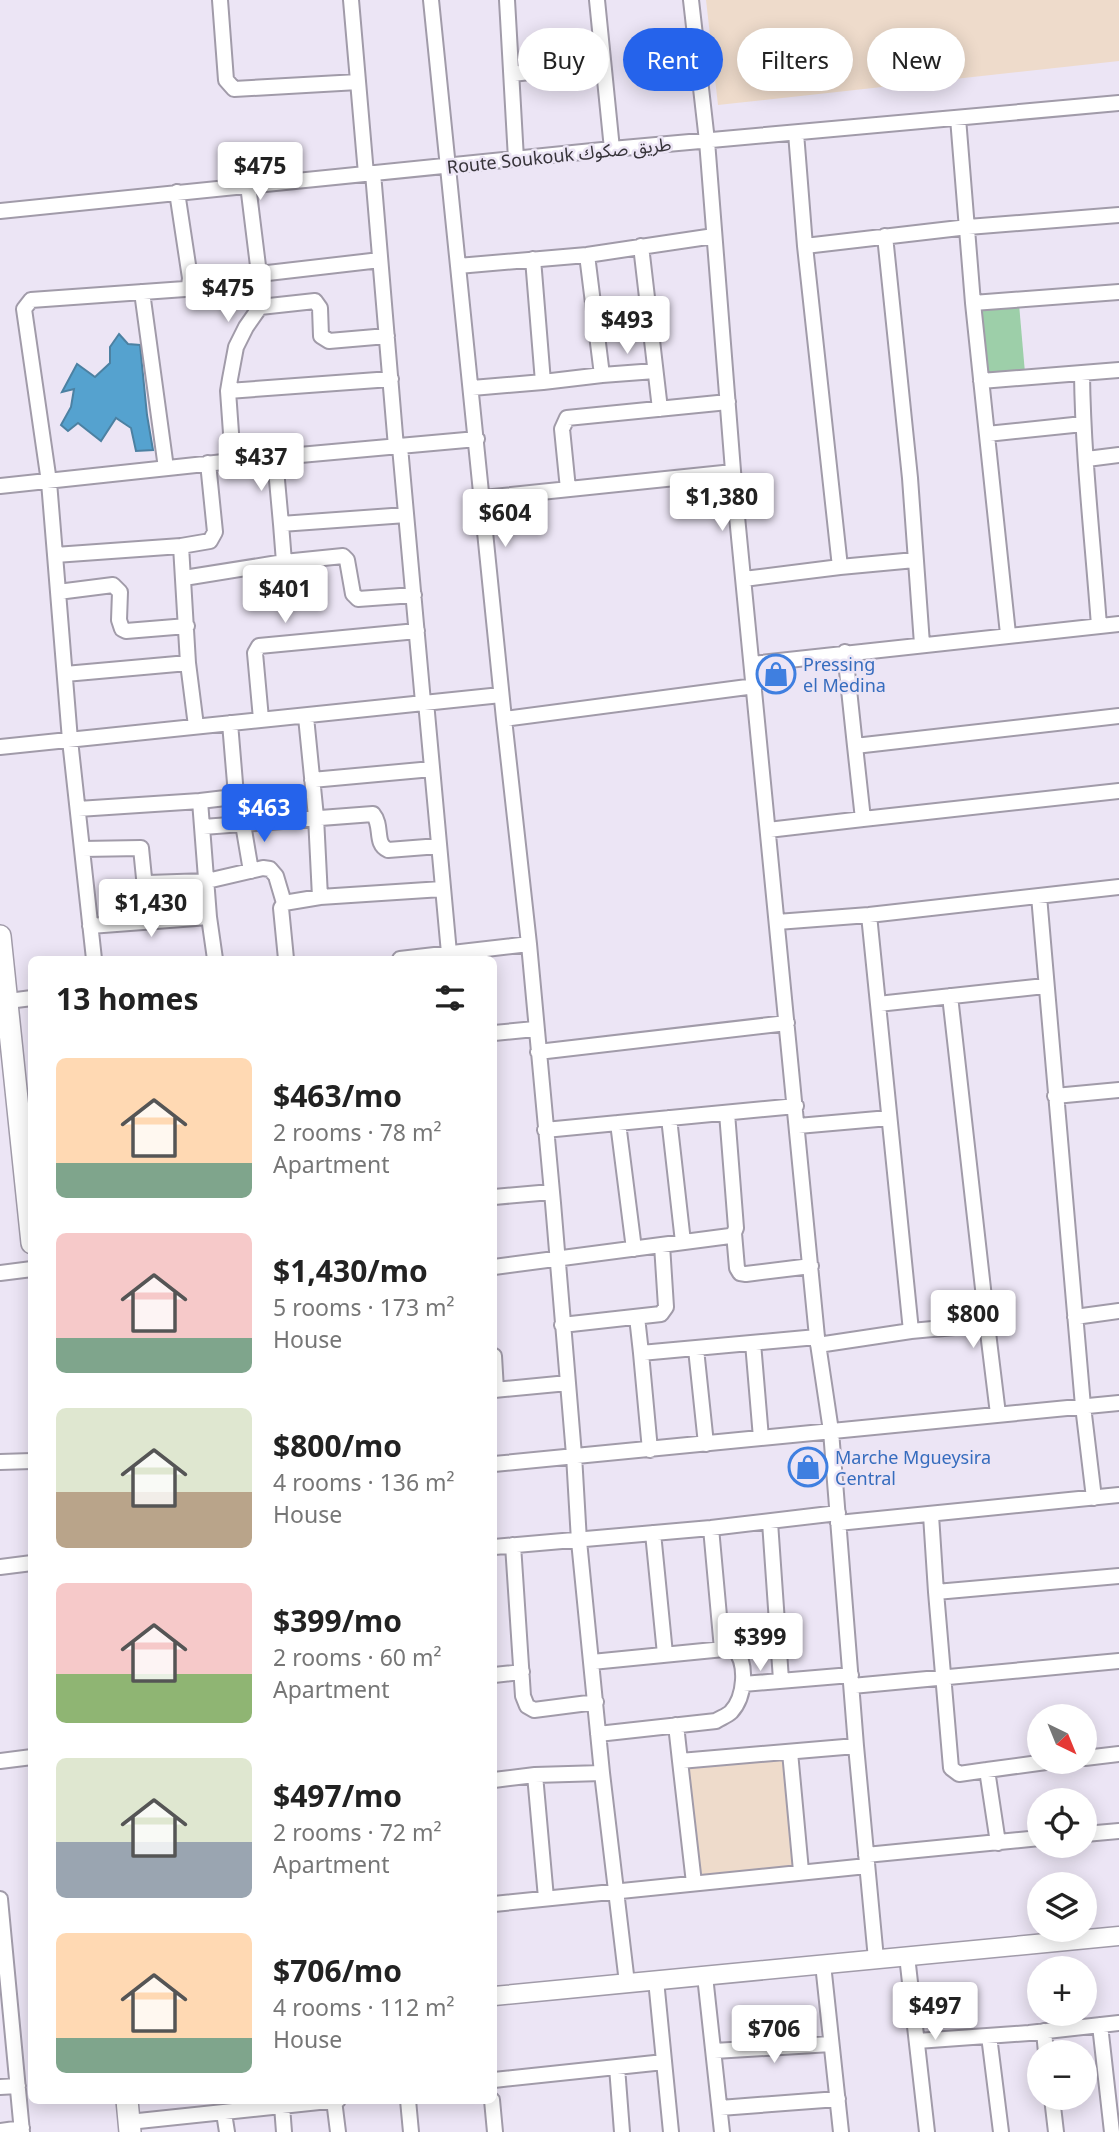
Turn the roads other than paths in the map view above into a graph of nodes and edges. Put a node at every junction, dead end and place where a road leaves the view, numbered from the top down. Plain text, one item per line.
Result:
1 (220, 0) edge
2 (351, 0) edge
3 (431, 0) edge
4 (507, 0) edge
5 (597, 0) edge
6 (691, 0) edge
7 (600, 28) edge
8 (518, 73) edge
9 (512, 74) junction
10 (358, 82) junction
11 (606, 91) edge
12 (1119, 103) edge
13 (958, 118) junction
14 (796, 133) junction
15 (706, 141) junction
16 (612, 149) junction
17 (516, 159) junction
18 (447, 166) junction
19 (369, 174) junction
20 (248, 185) junction
21 (177, 192) junction
22 (0, 211) edge
23 (1119, 215) edge
24 (968, 227) junction
25 (714, 236) junction
26 (885, 236) junction
27 (642, 246) junction
28 (805, 246) junction
29 (587, 255) junction
30 (533, 259) junction
31 (380, 260) junction
32 (458, 265) junction
33 (259, 274) junction
34 (142, 292) junction
35 (1119, 292) edge
36 (973, 303) junction
37 (260, 307) junction
38 (387, 336) junction
39 (1119, 370) edge
40 (655, 371) junction
41 (1082, 374) junction
42 (602, 375) junction
43 (391, 379) junction
44 (981, 381) junction
45 (543, 382) junction
46 (472, 388) junction
47 (228, 391) junction
48 (728, 402) junction
49 (660, 409) junction
50 (1083, 424) junction
51 (987, 434) junction
52 (477, 439) junction
53 (398, 447) junction
54 (1119, 455) edge
55 (275, 458) junction
56 (1087, 459) junction
57 (233, 461) junction
58 (208, 463) junction
59 (166, 468) junction
60 (733, 472) junction
61 (48, 482) junction
62 (0, 486) edge
63 (568, 489) junction
64 (483, 498) junction
65 (406, 515) junction
66 (281, 524) junction
67 (181, 546) junction
68 (55, 555) junction
69 (915, 560) junction
70 (285, 562) junction
71 (840, 567) junction
72 (184, 578) junction
73 (744, 579) junction
74 (58, 592) junction
75 (414, 595) junction
76 (1119, 624) edge
77 (187, 626) junction
78 (1099, 626) junction
79 (417, 631) junction
80 (1008, 634) junction
81 (922, 644) junction
82 (845, 652) junction
83 (188, 663) junction
84 (752, 664) junction
85 (65, 674) junction
86 (755, 686) junction
87 (501, 695) junction
88 (425, 702) junction
89 (1119, 716) edge
90 (306, 717) junction
91 (261, 719) junction
92 (505, 719) junction
93 (230, 723) junction
94 (196, 726) junction
95 (70, 740) junction
96 (855, 746) junction
97 (0, 747) edge
98 (432, 769) junction
99 (312, 780) junction
100 (1119, 791) edge
101 (200, 801) junction
102 (78, 809) junction
103 (316, 817) junction
104 (863, 819) junction
105 (243, 824) junction
106 (203, 827) junction
107 (768, 830) junction
108 (439, 846) junction
109 (82, 849) junction
110 (251, 871) junction
111 (207, 881) junction
112 (1119, 887) edge
113 (442, 889) junction
114 (1039, 896) junction
115 (320, 897) junction
116 (284, 903) junction
117 (869, 915) junction
118 (209, 917) junction
119 (777, 922) junction
120 (90, 926) junction
121 (0, 936) edge
122 (529, 944) junction
123 (449, 953) junction
124 (93, 956) edge
125 (215, 956) edge
126 (286, 956) edge
127 (424, 956) edge
128 (1045, 986) junction
129 (950, 996) junction
130 (28, 998) edge
131 (4, 1001) edge
132 (878, 1004) junction
133 (787, 1023) junction
134 (535, 1029) junction
135 (497, 1033) edge
136 (6, 1044) edge
137 (538, 1052) junction
138 (23, 1080) edge
139 (1119, 1090) edge
140 (1055, 1096) junction
141 (796, 1106) junction
142 (727, 1112) junction
143 (669, 1118) junction
144 (889, 1118) junction
145 (618, 1123) junction
146 (797, 1126) junction
147 (545, 1130) junction
148 (28, 1167) edge
149 (551, 1192) junction
150 (497, 1197) edge
151 (734, 1233) junction
152 (683, 1242) junction
153 (662, 1245) junction
154 (634, 1249) junction
155 (557, 1259) junction
156 (811, 1266) junction
157 (497, 1267) edge
158 (28, 1270) edge
159 (0, 1273) edge
160 (1119, 1311) edge
161 (637, 1317) junction
162 (1075, 1317) junction
163 (987, 1324) junction
164 (562, 1325) junction
165 (911, 1331) junction
166 (818, 1341) junction
167 (752, 1343) junction
168 (696, 1349) junction
169 (641, 1353) junction
170 (568, 1383) junction
171 (497, 1390) edge
172 (1119, 1403) edge
173 (1083, 1406) junction
174 (998, 1414) junction
175 (831, 1431) junction
176 (761, 1438) junction
177 (706, 1444) junction
178 (650, 1450) junction
179 (575, 1455) junction
180 (28, 1461) edge
181 (0, 1462) edge
182 (497, 1464) edge
183 (1119, 1495) edge
184 (1094, 1498) junction
185 (931, 1514) junction
186 (838, 1518) junction
187 (770, 1522) junction
188 (711, 1528) junction
189 (653, 1533) junction
190 (579, 1541) junction
191 (513, 1545) junction
192 (497, 1547) edge
193 (28, 1564) edge
194 (0, 1567) edge
195 (1119, 1576) edge
196 (936, 1592) junction
197 (722, 1649) junction
198 (666, 1654) junction
199 (1119, 1661) edge
200 (592, 1662) junction
201 (522, 1672) junction
202 (497, 1675) edge
203 (943, 1678) junction
204 (781, 1681) junction
205 (851, 1681) junction
206 (743, 1684) junction
207 (596, 1702) junction
208 (676, 1726) junction
209 (598, 1734) junction
210 (856, 1746) junction
211 (790, 1752) junction
212 (1119, 1754) edge
213 (1097, 1757) edge
214 (28, 1758) edge
215 (0, 1761) edge
216 (680, 1761) junction
217 (1027, 1765) edge
218 (987, 1770) junction
219 (602, 1773) junction
220 (535, 1775) junction
221 (497, 1780) edge
222 (1119, 1831) edge
223 (1097, 1833) edge
224 (1027, 1840) edge
225 (998, 1843) junction
226 (867, 1861) junction
227 (801, 1871) junction
228 (694, 1883) junction
229 (617, 1891) junction
230 (546, 1898) junction
231 (0, 1900) edge
232 (497, 1904) edge
233 (1119, 1936) edge
234 (907, 1956) junction
235 (4, 1959) edge
236 (877, 1959) junction
237 (822, 1964) junction
238 (705, 1976) junction
239 (656, 1980) junction
240 (627, 1983) junction
241 (497, 1996) edge
242 (1119, 2023) edge
243 (1100, 2025) junction
244 (1044, 2031) junction
245 (989, 2036) junction
246 (1045, 2040) edge
247 (917, 2041) junction
248 (831, 2044) junction
249 (714, 2051) junction
250 (664, 2062) junction
251 (617, 2067) junction
252 (497, 2080) edge
253 (18, 2086) junction
254 (0, 2087) edge
255 (838, 2099) junction
256 (127, 2104) edge
257 (300, 2104) edge
258 (336, 2104) edge
259 (408, 2104) edge
260 (492, 2104) edge
261 (282, 2106) junction
262 (720, 2108) junction
263 (1053, 2110) edge
264 (224, 2112) junction
265 (130, 2127) edge
266 (22, 2130) edge
267 (0, 2131) edge
268 (227, 2132) edge
269 (284, 2132) edge
270 (338, 2132) edge
271 (411, 2132) edge
272 (495, 2132) edge
273 (622, 2132) edge
274 (671, 2132) edge
275 (722, 2132) edge
276 (841, 2132) edge
277 (927, 2132) edge
278 (1001, 2132) edge
279 (1056, 2132) edge
280 (1112, 2132) edge

1 - 10 street
2 - 10 street
3 - 18 street
4 - 9 street
5 - 7 street
6 - 15 street
8 - 9 street
9 - 17 street
10 - 19 street
11 - 16 street
12 - 13 street, Route Soukouk طريق صكوك
13 - 14 street, Route Soukouk طريق صكوك
13 - 24 street
14 - 15 street, Route Soukouk طريق صكوك
14 - 28 street
15 - 16 street, Route Soukouk طريق صكوك
15 - 25 street
16 - 17 street, Route Soukouk طريق صكوك
17 - 18 street, Route Soukouk طريق صكوك
18 - 19 street, Route Soukouk طريق صكوك
18 - 32 street
19 - 20 street, Route Soukouk طريق صكوك
19 - 31 street
20 - 21 street, Route Soukouk طريق صكوك
20 - 33 street
21 - 22 street, Route Soukouk طريق صكوك
21 - 34 street
23 - 24 street
24 - 26 street
24 - 36 street
25 - 27 street
25 - 48 street
26 - 28 street
26 - 69 street
27 - 29 street
27 - 40 street
28 - 71 street
29 - 30 street
29 - 42 street
30 - 32 street
30 - 45 street
31 - 33 street
31 - 38 street
32 - 46 street
33 - 37 street
34 - 59 street
34 - 61 street
35 - 36 street
36 - 44 street
37 - 38 street
37 - 47 street
38 - 43 street
39 - 41 street
40 - 42 street
40 - 49 street
41 - 44 street
41 - 50 street
42 - 45 street
43 - 47 street
43 - 53 street
44 - 51 street
45 - 46 street
46 - 52 street
47 - 57 street
48 - 49 street
48 - 60 street
49 - 63 street
50 - 51 street
50 - 56 street
51 - 80 street
52 - 53 street
52 - 64 street
53 - 55 street
53 - 65 street
54 - 56 street
55 - 57 street
55 - 66 street
56 - 78 street
57 - 58 street
58 - 59 street
58 - 67 street
59 - 61 street
60 - 63 street
60 - 73 street
61 - 62 street
61 - 68 street
63 - 64 street
64 - 87 street
65 - 66 street
65 - 75 street
66 - 70 street
67 - 68 street
67 - 72 street
68 - 74 street
69 - 71 street
69 - 81 street
70 - 72 street
70 - 75 street
71 - 73 street
72 - 77 street
73 - 84 street
74 - 77 street
74 - 85 street
75 - 79 street
76 - 78 street
77 - 83 street
78 - 80 street
79 - 88 street
79 - 91 street
80 - 81 street
81 - 82 street
82 - 84 street
82 - 96 street
83 - 85 street
83 - 94 street
84 - 86 street
85 - 95 street
86 - 92 street
86 - 107 street
87 - 88 street
87 - 92 street
88 - 90 street
88 - 98 street
89 - 96 street
90 - 91 street
90 - 99 street
91 - 93 street
92 - 122 street
93 - 94 street
93 - 101 street
94 - 95 street
95 - 97 street
95 - 102 street
96 - 104 street
98 - 99 street
98 - 108 street
99 - 103 street
100 - 104 street
101 - 102 street
101 - 106 street
102 - 109 street
103 - 105 street
103 - 108 street
103 - 115 street
104 - 107 street
105 - 106 street
105 - 110 street
106 - 111 street
107 - 119 street
108 - 113 street
109 - 111 street
109 - 120 street
110 - 111 street
110 - 116 street
111 - 118 street
112 - 114 street
113 - 115 street
113 - 123 street
114 - 117 street
114 - 128 street
115 - 116 street
116 - 126 street
117 - 119 street
117 - 132 street
118 - 120 street
118 - 125 street
119 - 133 street
120 - 124 street
121 - 131 highway
122 - 123 street
122 - 134 street
123 - 127 street
128 - 129 street
128 - 140 street
129 - 132 street
129 - 163 street
130 - 131 street
131 - 136 highway
132 - 144 street
133 - 137 street
133 - 141 street
134 - 135 street
134 - 137 street
136 - 138 highway
137 - 147 street
138 - 148 highway
139 - 140 street
140 - 162 street
141 - 142 street
141 - 146 street
142 - 143 street
142 - 151 street
143 - 145 street
143 - 152 street
144 - 146 street
144 - 165 street
145 - 147 street
145 - 154 street
146 - 156 street
147 - 149 street
149 - 150 street
149 - 155 street
151 - 152 street
151 - 156 street
152 - 153 street
153 - 154 street
153 - 161 street
154 - 155 street
155 - 157 street
155 - 164 street
156 - 166 street
158 - 159 street
160 - 162 street
161 - 164 street
161 - 169 street
162 - 173 street
163 - 165 street
163 - 174 street
164 - 170 street
165 - 166 street
166 - 167 street
166 - 175 street
167 - 168 street
167 - 176 street
168 - 169 street
168 - 177 street
169 - 178 street
170 - 171 street
170 - 179 street
172 - 173 street
173 - 174 street
173 - 184 street
174 - 175 street
175 - 176 street
175 - 186 street
176 - 177 street
177 - 178 street
178 - 179 street
179 - 182 street
179 - 190 street
180 - 181 street
183 - 184 street
184 - 185 street
185 - 186 street
185 - 196 street
186 - 187 street
186 - 205 street
187 - 188 street
187 - 204 street
188 - 189 street
188 - 197 street
189 - 190 street
189 - 198 street
190 - 191 street
190 - 200 street
191 - 192 street
191 - 201 street
193 - 194 street
195 - 196 street
196 - 203 street
197 - 198 street
197 - 206 street
198 - 200 street
199 - 203 street
200 - 207 street
201 - 202 street
201 - 207 street
203 - 205 street
203 - 218 street
204 - 205 street
204 - 206 street
205 - 210 street
206 - 208 street
207 - 209 street
208 - 209 street
208 - 216 street
209 - 219 street
210 - 211 street
210 - 226 street
211 - 216 street
211 - 227 street
212 - 213 street
214 - 215 street
216 - 228 street
217 - 218 street
218 - 225 street
219 - 220 street
219 - 229 street
220 - 221 street
220 - 230 street
222 - 223 street
224 - 225 street
225 - 226 street
226 - 227 street
226 - 236 street
227 - 228 street
228 - 229 street
229 - 230 street
229 - 240 street
230 - 232 street
231 - 235 street
233 - 234 main road
234 - 236 main road
234 - 247 street
235 - 253 street
236 - 237 main road
237 - 238 main road
237 - 248 street
238 - 239 main road
238 - 249 street
239 - 240 main road
239 - 250 street
240 - 241 main road
242 - 243 street
243 - 244 street
243 - 280 street
244 - 245 street
244 - 246 street
245 - 247 street
245 - 278 street
247 - 277 street
248 - 249 street
248 - 255 street
249 - 262 street
250 - 251 street
250 - 274 street
251 - 252 street
251 - 273 street
253 - 254 street
253 - 266 street
255 - 262 street
255 - 276 street
256 - 265 highway
257 - 261 street
258 - 270 street
259 - 271 street
260 - 272 street
261 - 264 street
261 - 269 street
262 - 275 street
263 - 279 street
264 - 265 street
264 - 268 street
266 - 267 street

